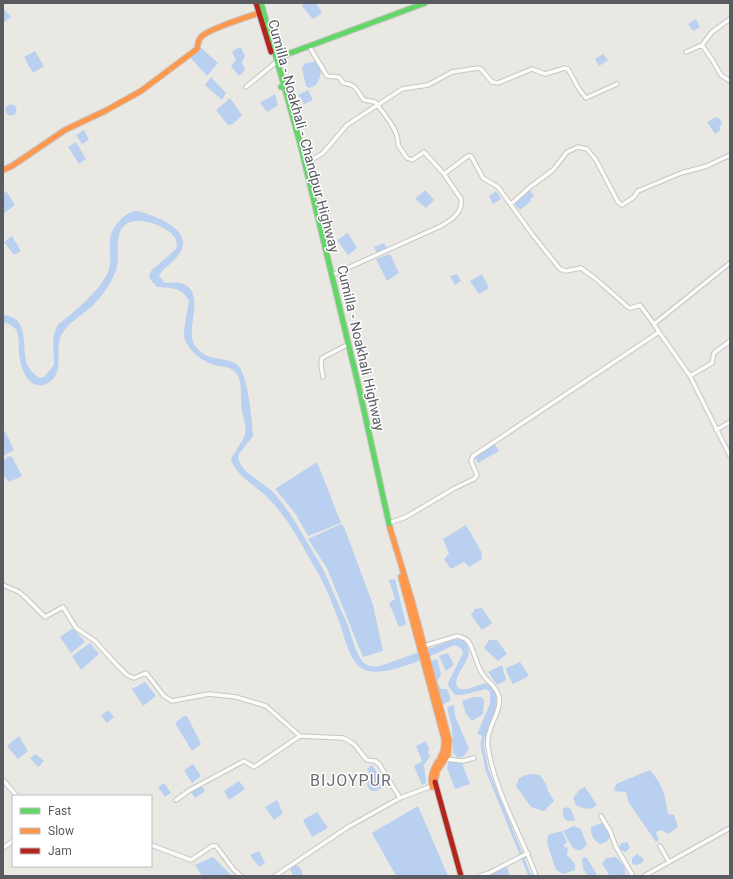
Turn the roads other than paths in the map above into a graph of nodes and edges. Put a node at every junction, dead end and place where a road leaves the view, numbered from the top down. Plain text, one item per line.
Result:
1 (256, 3) edge
2 (261, 3) edge
3 (425, 3) edge
4 (259, 13) junction
5 (730, 20) edge
6 (702, 45) junction
7 (309, 46) junction
8 (272, 48) junction
9 (686, 52) dead end
10 (276, 61) junction
11 (730, 81) edge
12 (617, 84) dead end
13 (283, 86) junction
14 (246, 87) dead end
15 (377, 105) junction
16 (730, 155) edge
17 (305, 164) junction
18 (3, 170) edge
19 (444, 174) junction
20 (511, 204) junction
21 (730, 263) edge
22 (332, 275) junction
23 (654, 324) junction
24 (659, 332) junction
25 (730, 341) edge
26 (345, 346) junction
27 (322, 376) dead end
28 (690, 376) junction
29 (730, 422) edge
30 (716, 430) junction
31 (730, 456) edge
32 (379, 486) junction
33 (389, 523) junction
34 (3, 585) edge
35 (422, 647) junction
36 (436, 698) junction
37 (300, 736) junction
38 (474, 758) dead end
39 (446, 759) junction
40 (3, 780) edge
41 (433, 783) junction
42 (16, 795) edge
43 (400, 798) junction
44 (176, 800) dead end
45 (601, 816) dead end
46 (730, 828) edge
47 (12, 842) edge
48 (152, 845) edge
49 (660, 846) dead end
50 (3, 848) edge
51 (527, 853) junction
52 (669, 862) junction
53 (241, 876) edge
54 (275, 876) edge
55 (458, 876) edge
56 (461, 876) edge
57 (480, 876) edge
58 (536, 876) edge
59 (633, 876) edge
60 (644, 876) edge

1 - 4 main road, Cumilla - Noakhali - Chandpur Highway
2 - 8 main road
3 - 7 main road
4 - 8 main road, Cumilla - Noakhali - Chandpur Highway
4 - 18 main road
5 - 6 street
6 - 9 street
6 - 11 street
7 - 10 main road
7 - 15 street
8 - 10 main road, Cumilla - Noakhali - Chandpur Highway
10 - 13 main road, Cumilla - Noakhali - Chandpur Highway
10 - 14 street
12 - 15 street
13 - 17 main road, Cumilla - Noakhali Highway
13 - 26 main road, Cumilla - Noakhali - Chandpur Highway
15 - 17 street
15 - 19 street
16 - 20 street
17 - 22 main road, Cumilla - Noakhali Highway
19 - 20 street
19 - 22 street
20 - 23 street
21 - 23 street
22 - 32 main road, Cumilla - Noakhali Highway
23 - 24 street
24 - 28 street
24 - 33 street
25 - 28 street
26 - 27 street
26 - 32 main road, Cumilla - Noakhali - Chandpur Highway
28 - 30 street
29 - 30 street
30 - 31 street
32 - 33 main road, Cumilla - Noakhali Highway
32 - 35 main road, Cumilla - Noakhali - Chandpur Highway
33 - 35 main road, Cumilla - Noakhali Highway
34 - 37 street
35 - 36 main road, Cumilla - Noakhali Highway
35 - 51 street
36 - 39 main road
36 - 41 main road
37 - 43 street
37 - 44 street
38 - 39 street
39 - 41 main road
40 - 42 street
41 - 43 street
41 - 55 main road
41 - 56 main road
43 - 54 street
45 - 59 street
46 - 52 street
47 - 50 street
48 - 53 street
49 - 52 street
51 - 57 street
51 - 58 street
52 - 60 street

